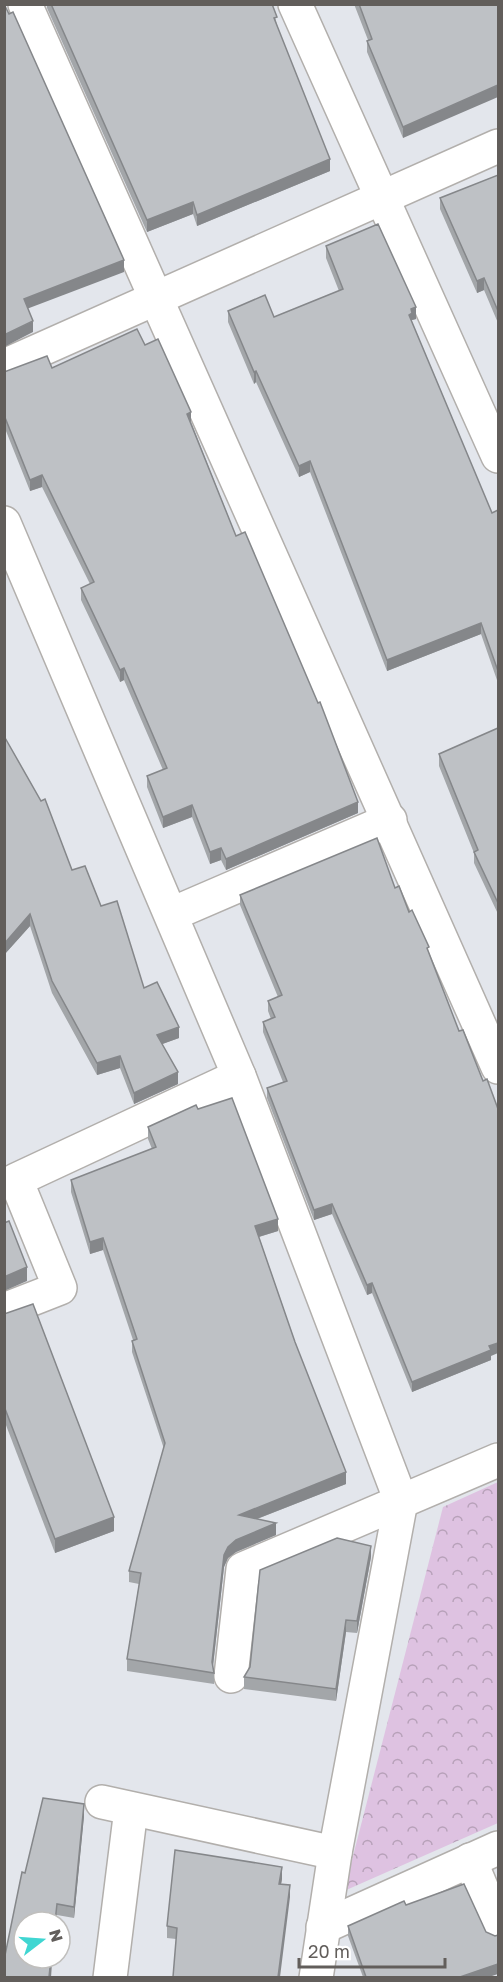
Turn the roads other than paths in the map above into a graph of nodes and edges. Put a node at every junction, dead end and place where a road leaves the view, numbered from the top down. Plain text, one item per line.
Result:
1 (25, 4) edge
2 (296, 4) edge
3 (498, 146) edge
4 (382, 197) junction
5 (156, 299) junction
6 (4, 366) edge
7 (498, 456) edge
8 (4, 523) edge
9 (390, 820) junction
10 (172, 914) junction
11 (487, 1015) edge
12 (498, 1067) edge
13 (239, 1076) junction
14 (10, 1182) edge
15 (4, 1310) edge
16 (498, 1460) edge
17 (401, 1501) junction
18 (231, 1676) dead end
19 (335, 1853) junction
20 (484, 1854) edge
21 (322, 1927) junction
22 (498, 1928) edge
23 (110, 1977) edge
24 (316, 1977) edge

1 - 5 street
2 - 4 street
3 - 4 street
4 - 5 street
4 - 7 street
5 - 6 street
5 - 9 street
8 - 10 street
9 - 10 street
9 - 11 street
10 - 13 street
11 - 12 street
13 - 14 street
13 - 17 street
14 - 15 street
16 - 17 street
17 - 18 street
17 - 19 street
19 - 21 street
19 - 23 street
20 - 21 street
20 - 22 street
21 - 24 street

